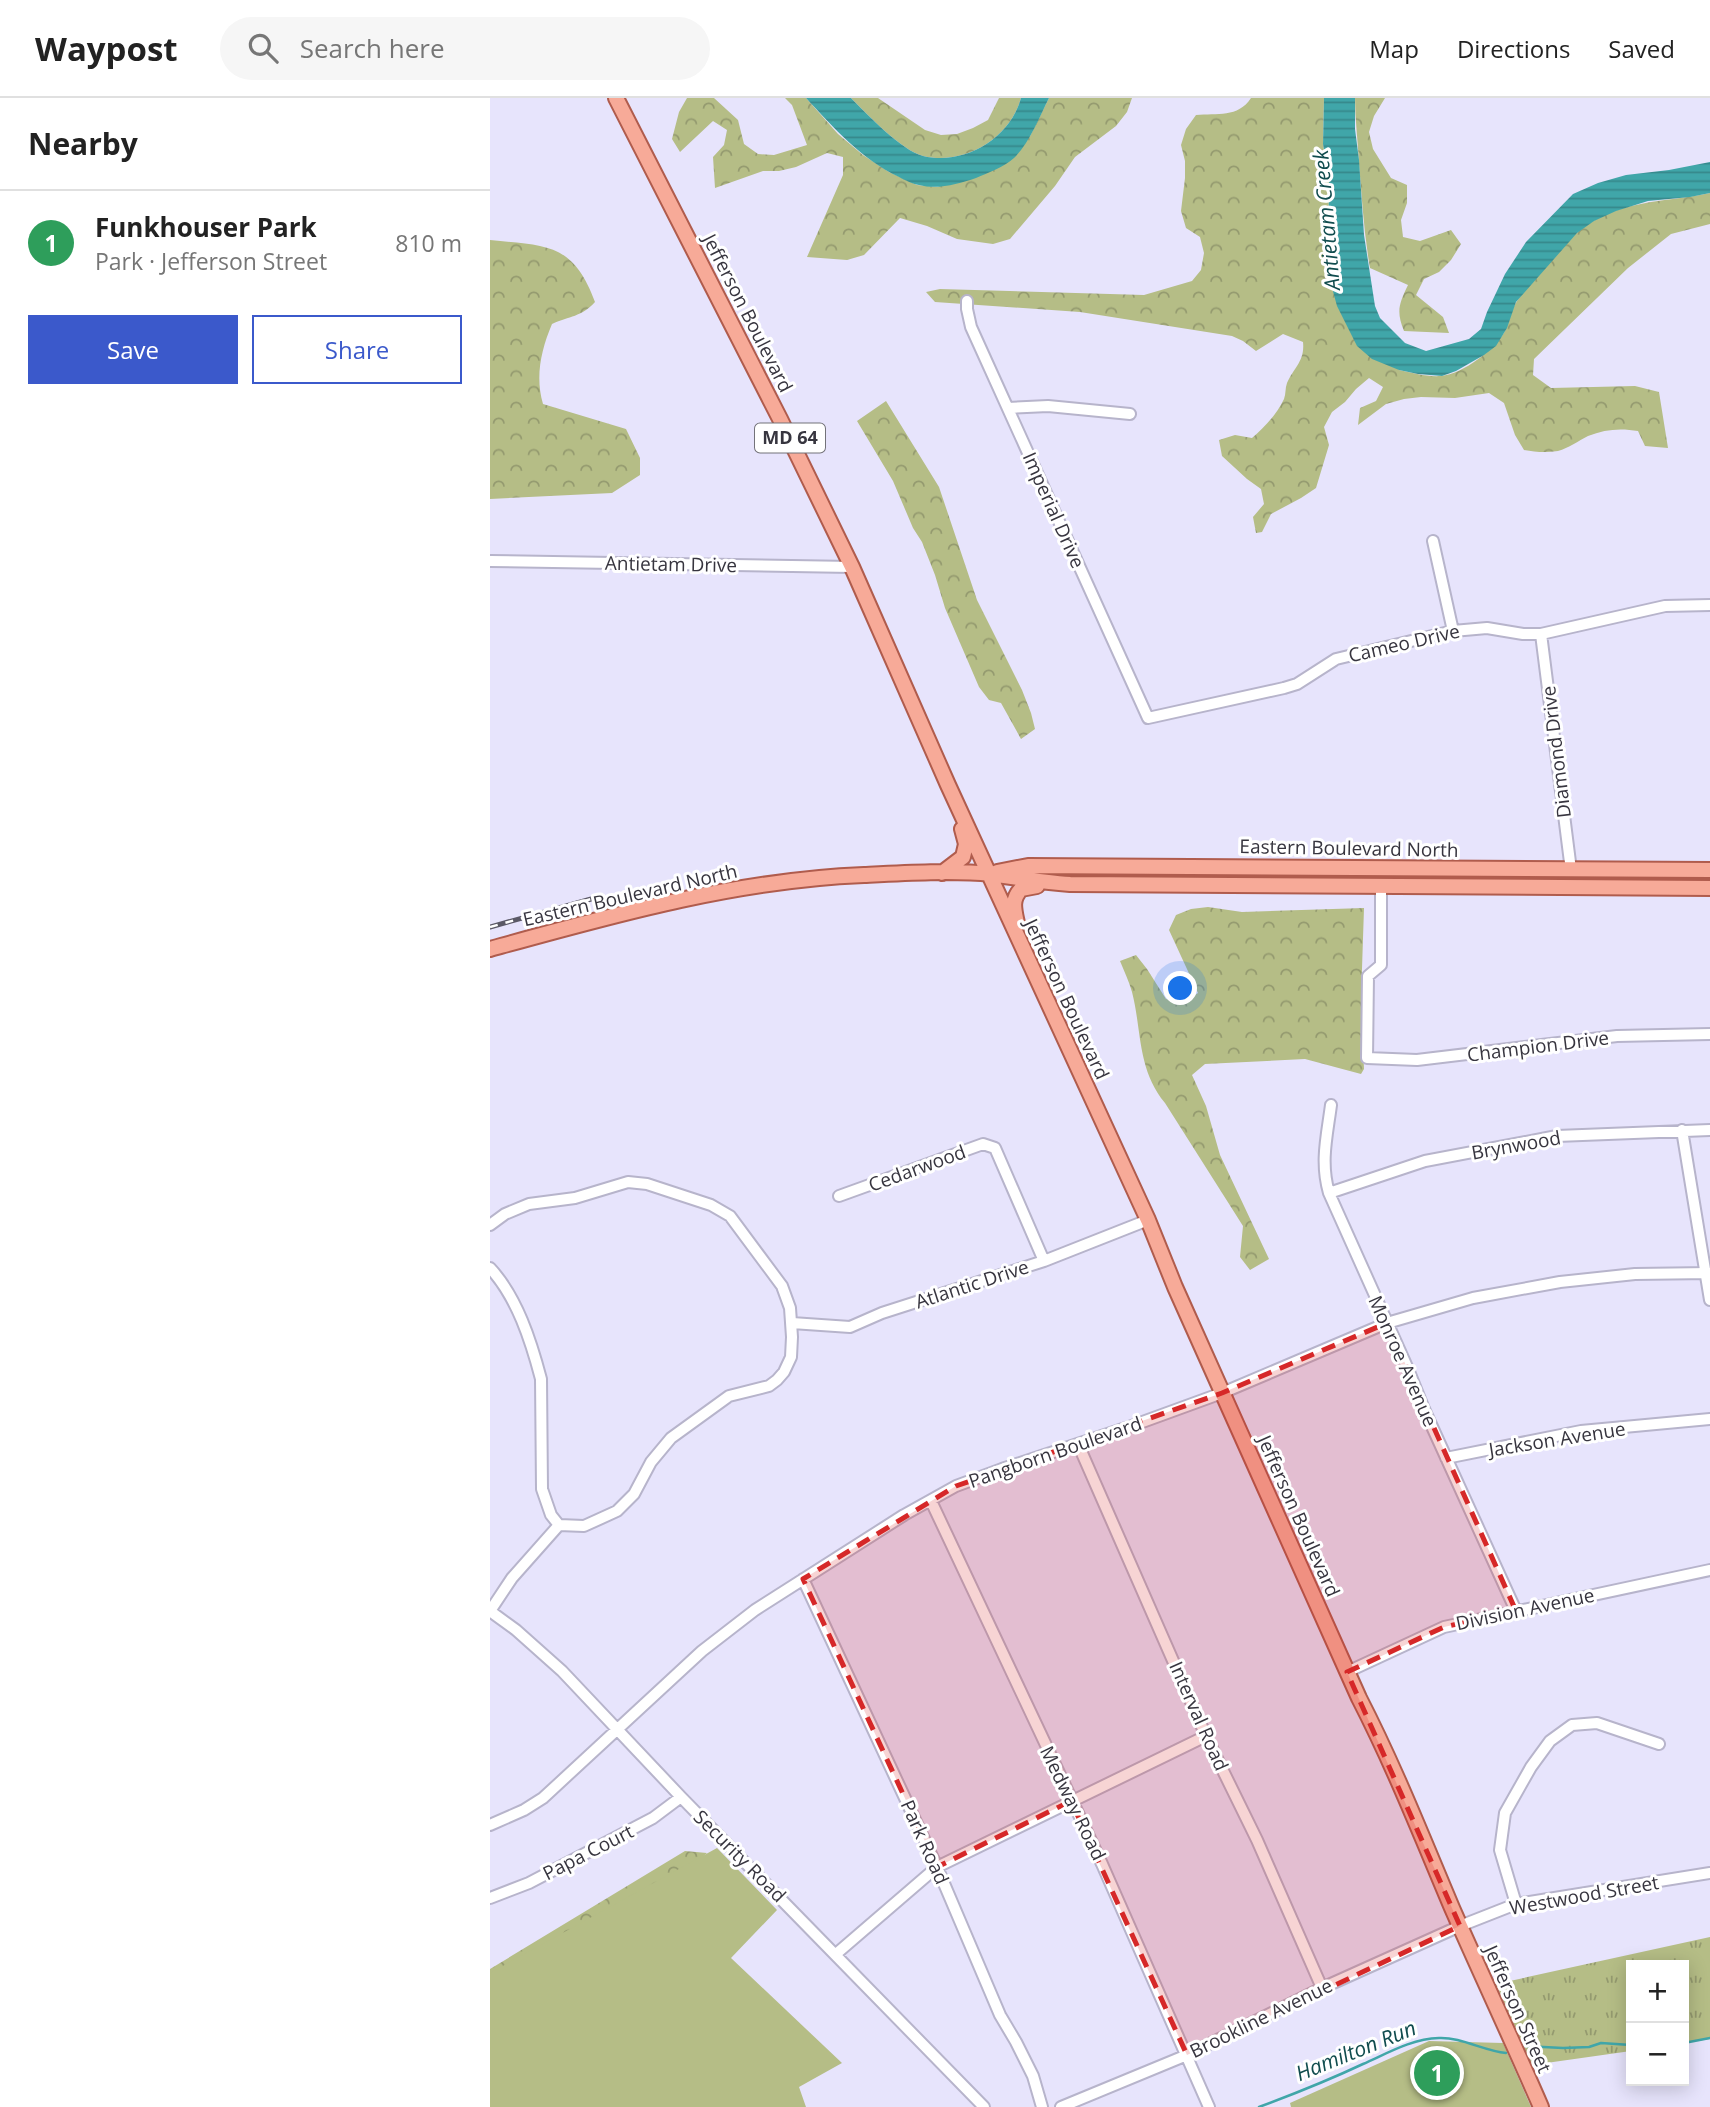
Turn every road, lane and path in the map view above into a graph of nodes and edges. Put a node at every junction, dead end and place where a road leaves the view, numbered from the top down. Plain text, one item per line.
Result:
1 (616, 98) edge
2 (967, 301) dead end
3 (1008, 408) junction
4 (1130, 414) dead end
5 (1433, 541) dead end
6 (490, 561) edge
7 (852, 567) junction
8 (1710, 605) edge
9 (1453, 631) junction
10 (1541, 634) junction
11 (1148, 718) joint
12 (948, 785) junction
13 (1473, 869) junction
14 (1570, 870) junction
15 (1710, 870) edge
16 (942, 873) junction
17 (989, 874) junction
18 (1070, 884) junction
19 (1381, 886) junction
20 (1458, 886) junction
21 (1710, 888) edge
22 (1022, 948) junction
23 (490, 949) edge
24 (1710, 1034) edge
25 (1331, 1105) dead end
26 (1682, 1130) junction
27 (1710, 1130) edge
28 (1329, 1193) junction
29 (839, 1196) dead end
30 (1148, 1220) junction
31 (490, 1225) edge
32 (1044, 1261) junction
33 (490, 1268) edge
34 (1707, 1273) edge
35 (1710, 1300) edge
36 (792, 1323) junction
37 (1387, 1323) junction
38 (1222, 1393) junction
39 (1710, 1419) edge
40 (1078, 1444) junction
41 (1446, 1458) junction
42 (931, 1501) junction
43 (559, 1525) junction
44 (1710, 1570) edge
45 (803, 1579) junction
46 (490, 1611) edge
47 (1516, 1611) junction
48 (1347, 1672) junction
49 (618, 1728) junction
50 (1206, 1736) junction
51 (1659, 1744) dead end
52 (681, 1797) junction
53 (1071, 1801) junction
54 (490, 1825) edge
55 (937, 1867) junction
56 (1710, 1873) edge
57 (490, 1898) edge
58 (1516, 1904) junction
59 (1460, 1926) junction
60 (836, 1954) junction
61 (1322, 1987) junction
62 (1187, 2055) junction
63 (984, 2107) edge
64 (1042, 2107) edge
65 (1061, 2107) edge
66 (1209, 2107) edge
67 (1541, 2107) edge

1 - 7 main road, Jefferson Boulevard / MD 64
2 - 3 street, Imperial Drive
3 - 4 street
3 - 11 street, Imperial Drive
5 - 9 street
6 - 7 street, Antietam Drive
7 - 12 main road, Jefferson Boulevard / MD 64
8 - 10 street, Cameo Drive
9 - 10 street, Cameo Drive
9 - 11 street, Cameo Drive
10 - 14 street, Diamond Drive
12 - 16 main road
12 - 17 main road, Jefferson Boulevard / MD 64
13 - 14 main road, Eastern Boulevard North
13 - 17 main road, Eastern Boulevard North
13 - 19 main road
14 - 15 main road, Eastern Boulevard North
14 - 20 main road
16 - 17 main road, Eastern Boulevard North
16 - 23 main road, Eastern Boulevard North
17 - 18 main road, Eastern Boulevard North
17 - 22 main road, Jefferson Boulevard / MD 64
18 - 19 main road, Eastern Boulevard North
18 - 22 main road
19 - 20 main road, Eastern Boulevard North
19 - 24 street, Champion Drive
20 - 21 main road, Eastern Boulevard North
22 - 30 main road, Jefferson Boulevard / MD 64
25 - 28 street, Monroe Avenue
26 - 27 street, Brynwood
26 - 28 street, Brynwood
26 - 34 street
28 - 37 street, Monroe Avenue
29 - 32 street, Cedarwood
30 - 32 street, Atlantic Drive
30 - 38 main road, Jefferson Boulevard / MD 64
31 - 36 street
32 - 36 street, Atlantic Drive
33 - 43 street
34 - 35 street
34 - 37 street, Pangborn Boulevard
36 - 43 street
37 - 38 street, Pangborn Boulevard
37 - 41 street, Monroe Avenue
38 - 40 street, Pangborn Boulevard
38 - 48 main road, Jefferson Boulevard / MD 64
39 - 41 street, Jackson Avenue
40 - 42 street, Pangborn Boulevard
40 - 50 street, Interval Road
41 - 47 street, Monroe Avenue
42 - 45 street, Pangborn Boulevard
42 - 53 street, Medway Road
43 - 46 street
44 - 47 street, Division Avenue
45 - 49 street, Pangborn Boulevard
45 - 55 street, Park Road
46 - 49 street, Security Road
47 - 48 street, Division Avenue
48 - 59 main road, Jefferson Boulevard / MD 64
49 - 52 street, Security Road
49 - 54 street, Pangborn Boulevard
50 - 53 street
50 - 61 street, Interval Road
51 - 58 street
52 - 57 street, Papa Court
52 - 60 street, Security Road
53 - 55 street
53 - 62 street, Medway Road
55 - 60 street
55 - 64 street, Park Road
56 - 58 street, Westwood Street
58 - 59 street, Westwood Street
59 - 61 street, Brookline Avenue
59 - 67 main road, Jefferson Street / MD 64
60 - 63 street, Security Road
61 - 62 street, Brookline Avenue
62 - 65 street, Brookline Avenue
62 - 66 street, Medway Road

